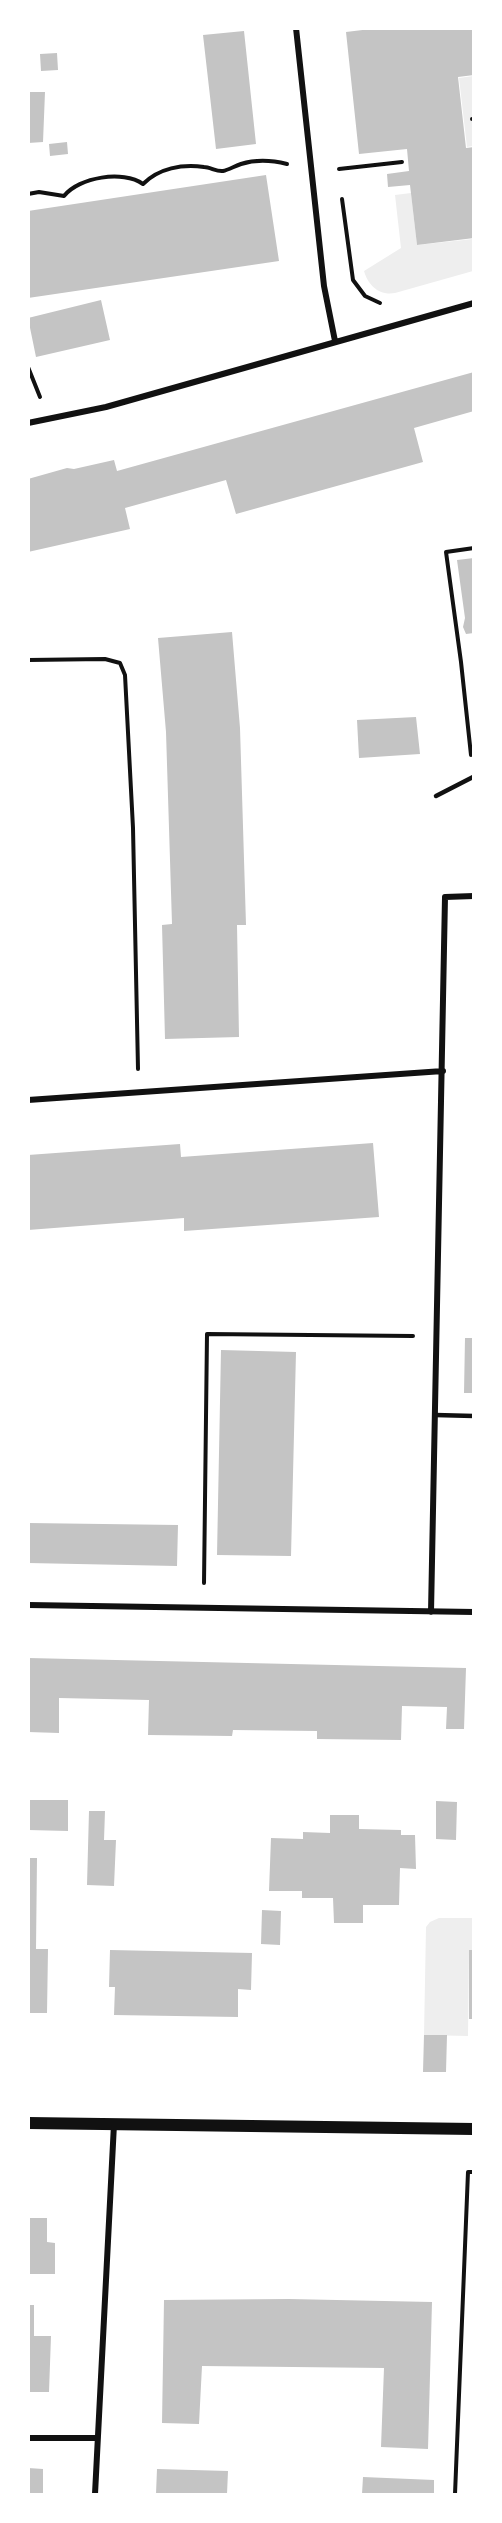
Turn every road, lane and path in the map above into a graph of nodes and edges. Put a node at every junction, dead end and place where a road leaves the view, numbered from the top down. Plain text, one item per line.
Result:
1 (296, 28) edge
2 (338, 158) dead end
3 (402, 162) dead end
4 (309, 163) junction
5 (339, 169) junction
6 (340, 181) dead end
7 (342, 192) dead end
8 (28, 194) edge
9 (474, 303) edge
10 (387, 304) dead end
11 (335, 341) junction
12 (28, 367) edge
13 (40, 398) dead end
14 (28, 423) edge
15 (474, 548) edge
16 (28, 660) edge
17 (473, 777) edge
18 (436, 796) dead end
19 (474, 896) edge
20 (443, 1071) junction
21 (138, 1093) junction
22 (28, 1101) edge
23 (437, 1336) junction
24 (435, 1415) junction
25 (474, 1416) edge
26 (28, 1605) edge
27 (203, 1608) junction
28 (431, 1612) junction
29 (474, 1612) edge
30 (28, 2123) edge
31 (114, 2124) junction
32 (474, 2129) edge
33 (474, 2172) edge
34 (28, 2438) edge
35 (97, 2438) junction
36 (95, 2494) edge
37 (455, 2494) edge

1 - 4 street
2 - 5 path
3 - 5 path
4 - 8 path
4 - 11 street
5 - 6 path
7 - 10 path
9 - 11 street
11 - 14 street
12 - 13 path
15 - 17 path
16 - 21 path
17 - 18 lane
19 - 20 street
20 - 21 street
20 - 23 street
21 - 22 street
23 - 24 street
23 - 27 path
24 - 25 lane
24 - 28 street
26 - 27 street
27 - 28 street
28 - 29 street
30 - 31 main road
31 - 32 main road
31 - 35 street
33 - 37 path
34 - 35 street
35 - 36 street

